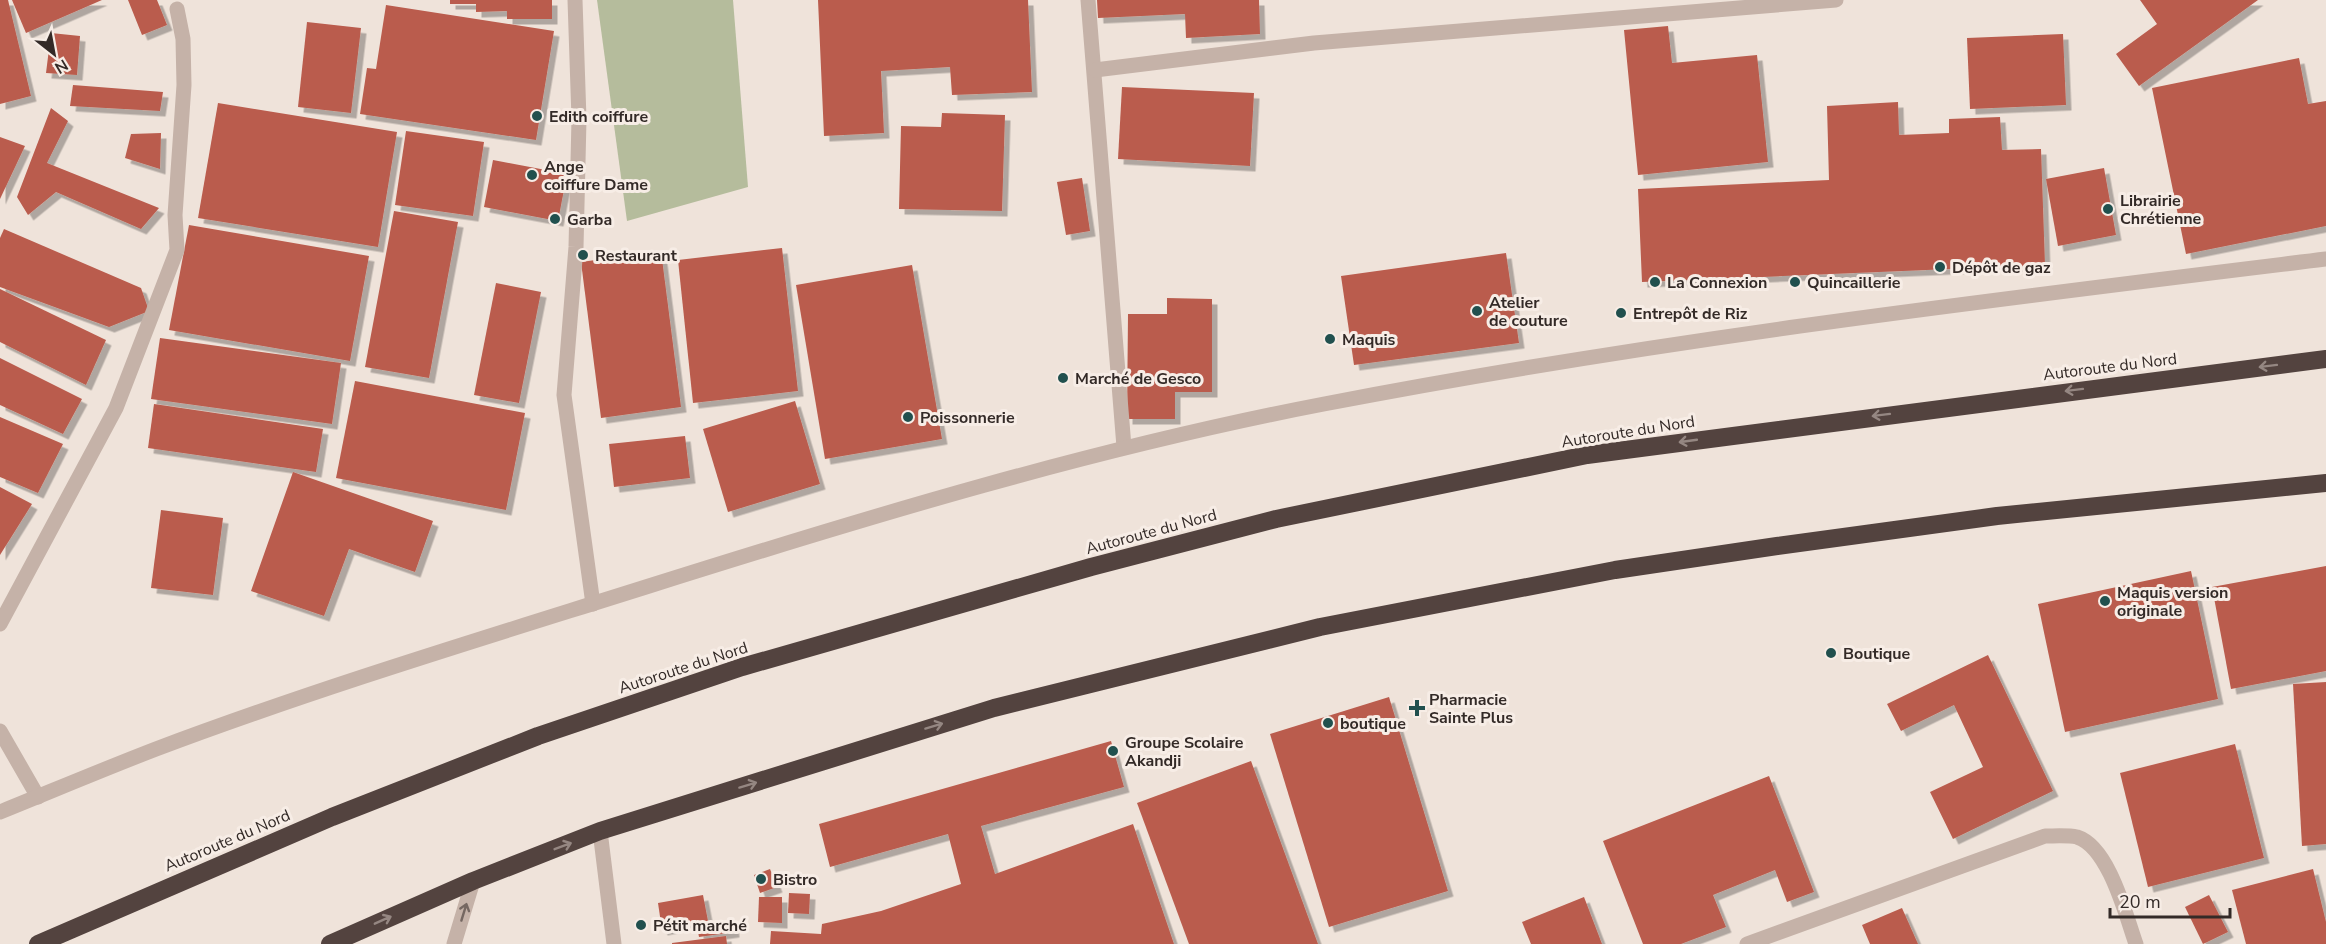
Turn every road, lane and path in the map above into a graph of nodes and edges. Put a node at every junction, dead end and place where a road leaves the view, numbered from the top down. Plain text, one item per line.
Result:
1 (575, 0) edge
2 (1088, 0) edge
3 (1836, 0) edge
4 (177, 9) dead end
5 (1095, 70) junction
6 (2326, 259) edge
7 (2326, 359) edge
8 (1124, 447) junction
9 (2326, 483) edge
10 (593, 603) junction
11 (0, 624) edge
12 (0, 731) edge
13 (38, 797) junction
14 (0, 812) edge
15 (600, 831) junction
16 (473, 881) junction
17 (38, 944) edge
18 (330, 944) edge
19 (454, 944) edge
20 (614, 944) edge
21 (1750, 944) edge
22 (2136, 944) edge

1 - 10 street
2 - 5 street
3 - 5 street
4 - 11 street
5 - 8 street
6 - 8 street
7 -> 17 highway, Autoroute du Nord
8 - 10 street
15 -> 9 highway
10 - 13 street
12 - 13 street
13 - 14 street
16 -> 15 highway
15 - 20 street
18 -> 16 highway
19 -> 16 street
21 - 22 street

